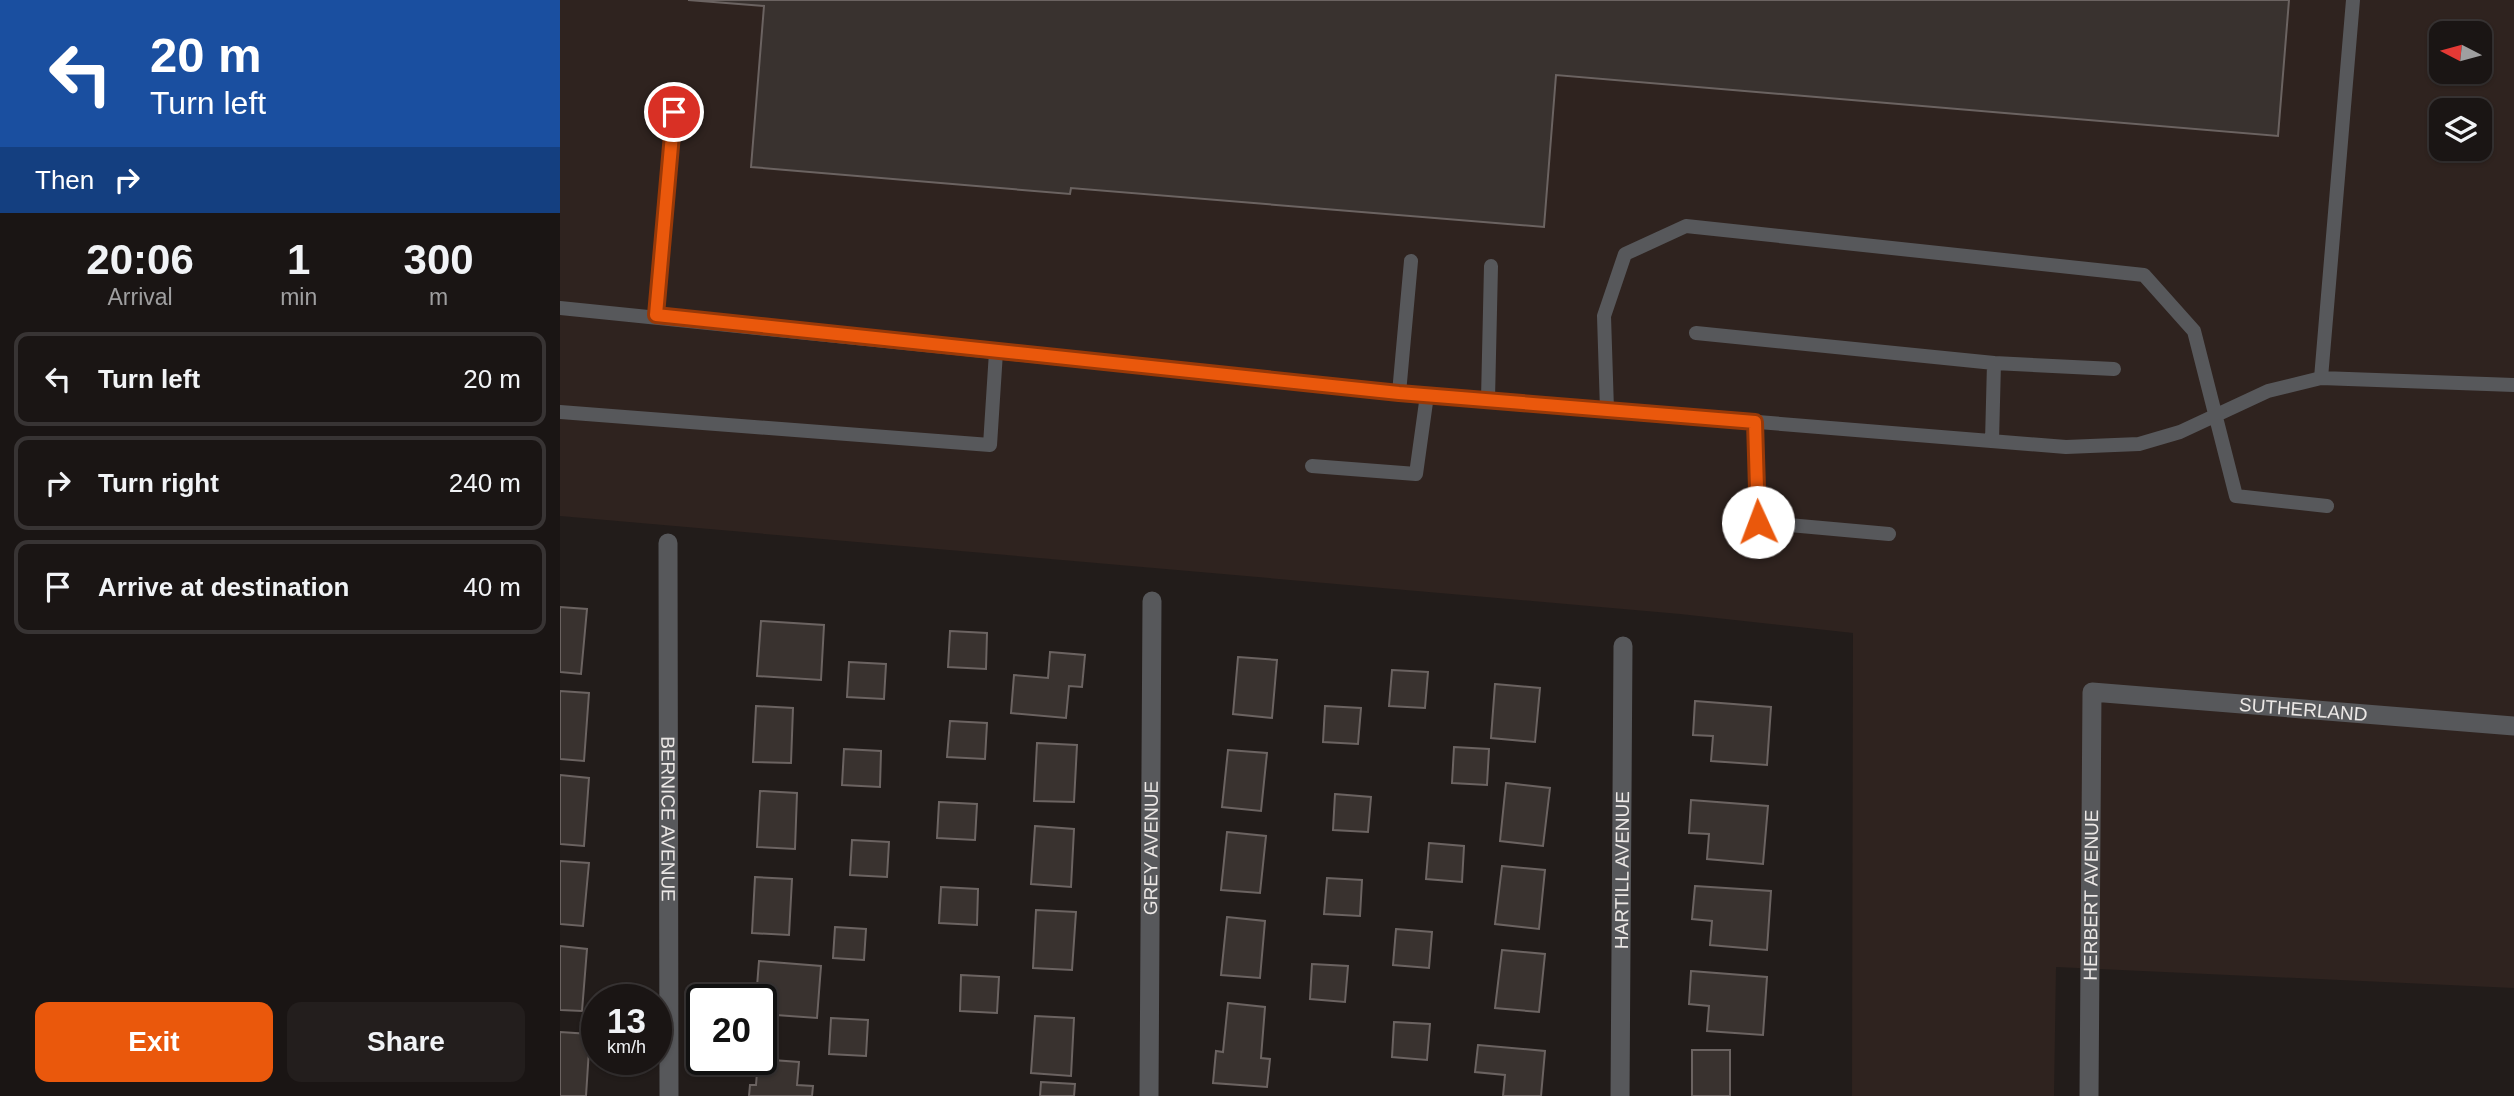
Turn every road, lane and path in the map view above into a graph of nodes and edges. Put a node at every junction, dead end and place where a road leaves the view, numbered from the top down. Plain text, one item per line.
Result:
1 (2353, 0) edge
2 (674, 112) dead end
3 (1411, 261) dead end
4 (1491, 266) dead end
5 (560, 308) edge
6 (656, 315) junction
7 (1696, 333) dead end
8 (996, 352) junction
9 (1994, 363) junction
10 (2114, 369) dead end
11 (2321, 378) junction
12 (2514, 385) edge
13 (1399, 393) junction
14 (1427, 395) junction
15 (1488, 399) junction
16 (1607, 410) junction
17 (560, 412) edge
18 (2214, 415) junction
19 (1755, 422) junction
20 (1992, 440) junction
21 (1312, 466) dead end
22 (2326, 506) dead end
23 (1889, 534) dead end
24 (668, 543) dead end
25 (1152, 601) dead end
26 (1623, 646) dead end
27 (2092, 692) joint
28 (2514, 726) edge
29 (669, 1096) edge
30 (1149, 1096) edge
31 (1620, 1096) edge
32 (2089, 1096) edge

1 - 11 lane
2 - 6 lane
3 - 13 lane
4 - 15 lane
5 - 6 lane
6 - 8 lane
7 - 9 lane
8 - 13 lane
8 - 17 lane
9 - 10 lane
9 - 20 lane
11 - 12 lane
11 - 18 lane
13 - 14 lane
14 - 15 lane
14 - 21 lane
15 - 16 lane
16 - 18 lane
16 - 19 lane
18 - 20 lane
18 - 22 lane
19 - 20 lane
19 - 23 lane
24 - 29 street, BERNICE AVENUE
25 - 30 street, GREY AVENUE
26 - 31 street, HARTILL AVENUE
27 - 28 street, SUTHERLAND
27 - 32 street, HERBERT AVENUE

